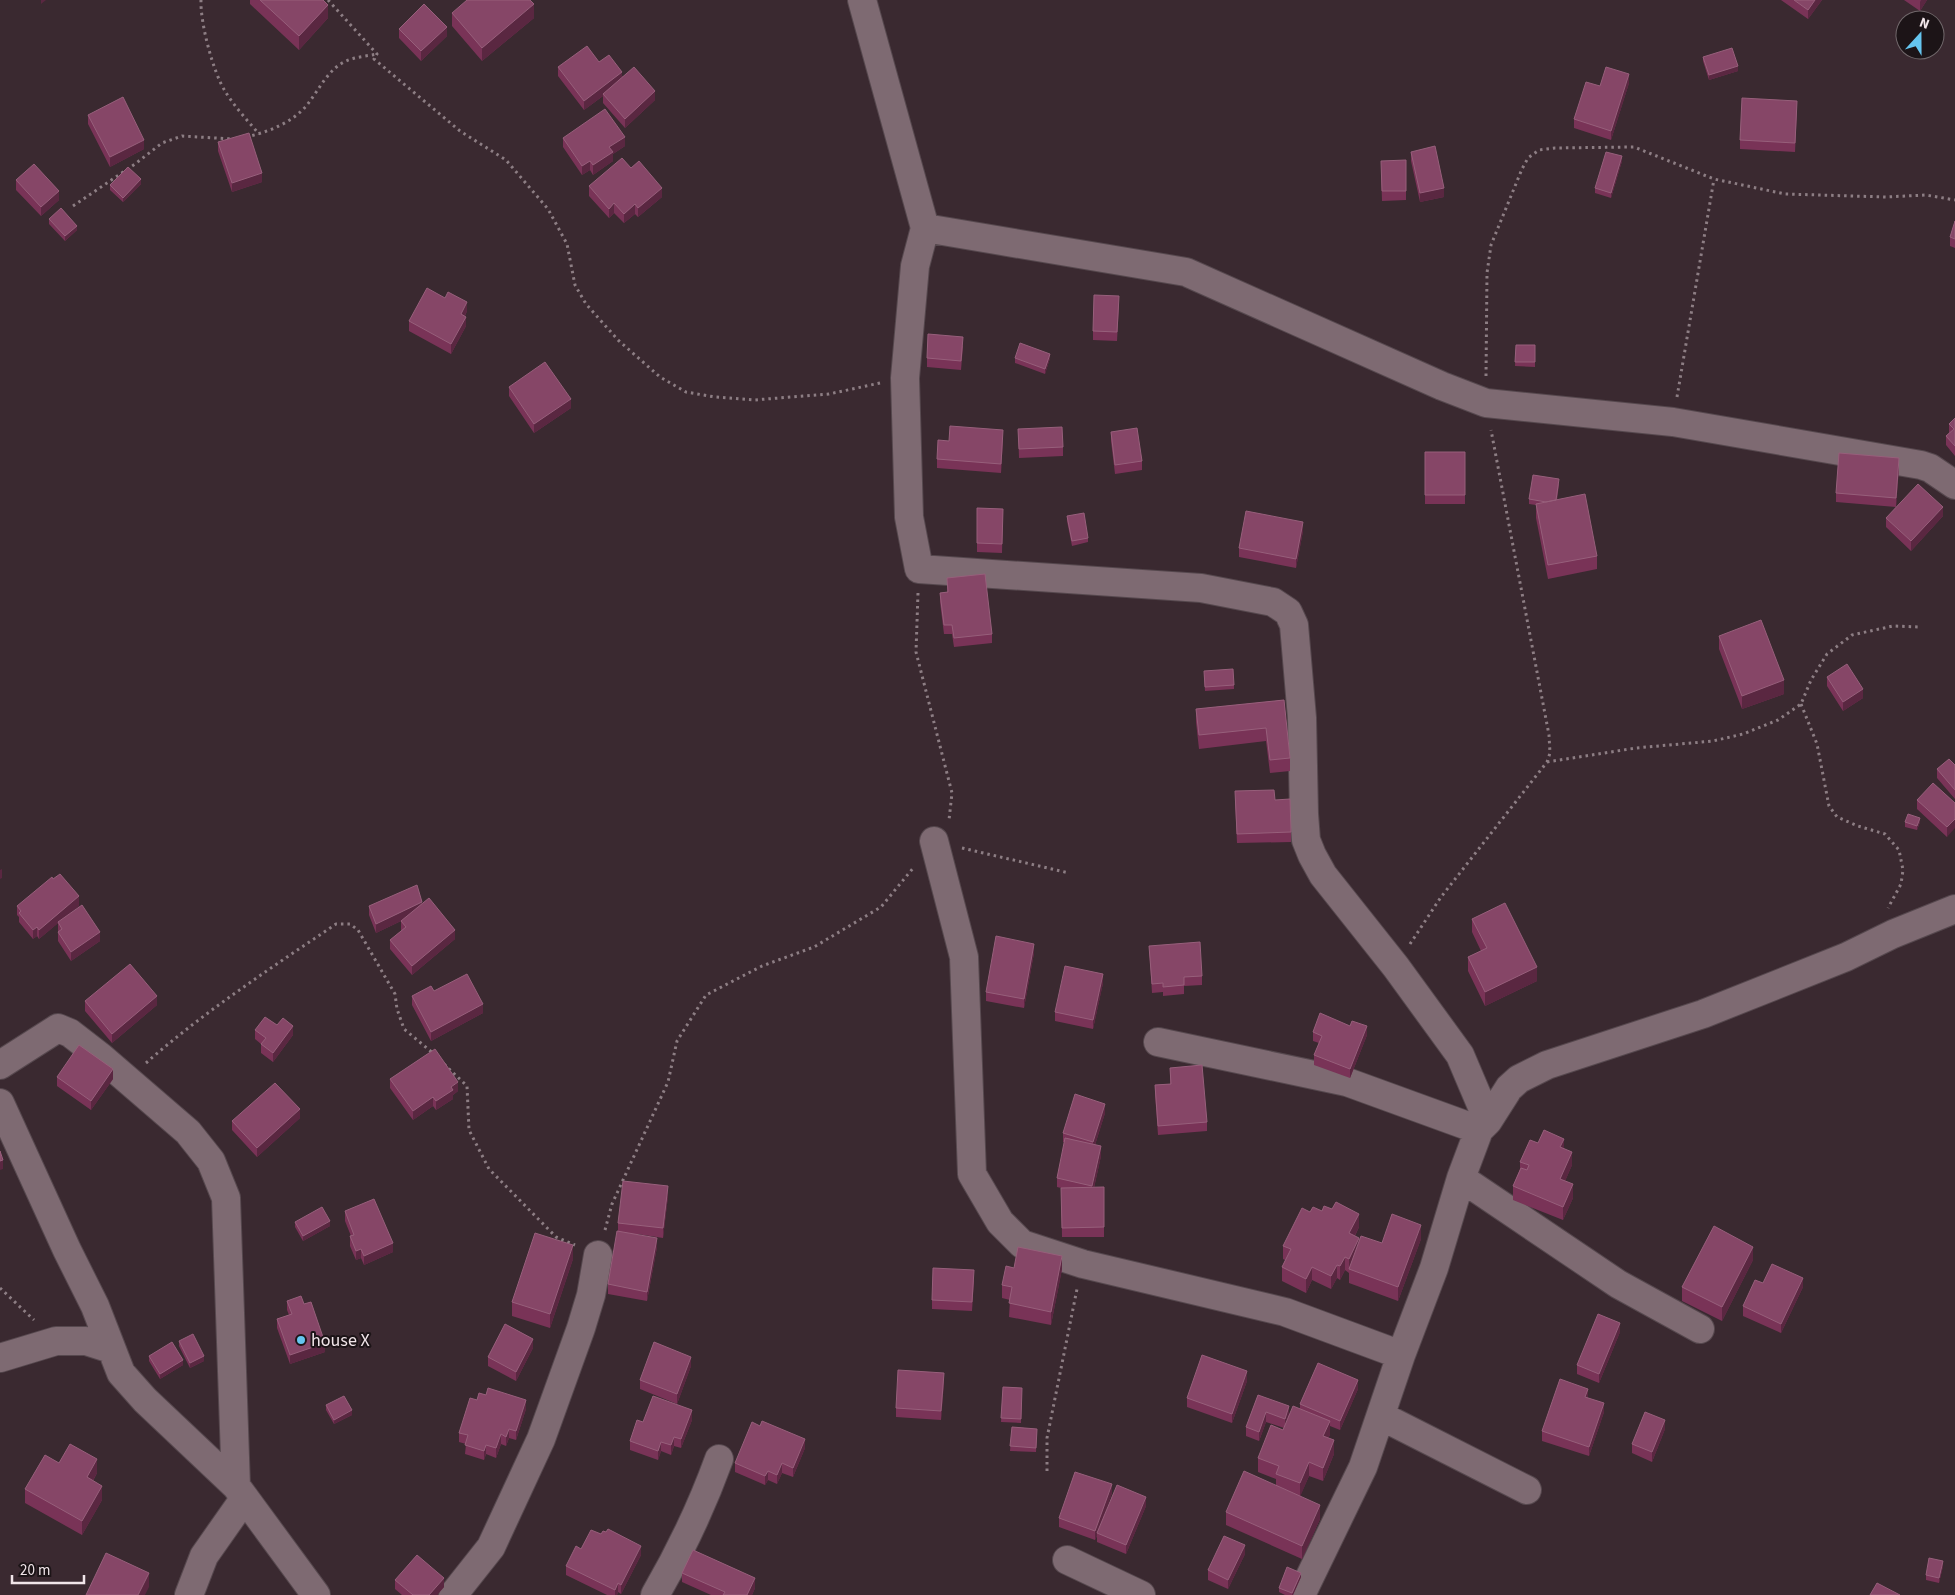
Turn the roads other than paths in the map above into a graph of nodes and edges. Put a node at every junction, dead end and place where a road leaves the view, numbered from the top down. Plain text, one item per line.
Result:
1 (862, 0) edge
2 (925, 228) junction
3 (1955, 485) edge
4 (934, 841) road end
5 (1955, 909) edge
6 (1158, 1042) dead end
7 (0, 1065) edge
8 (0, 1103) edge
9 (1484, 1125) junction
10 (1461, 1178) junction
11 (598, 1255) road end
12 (1700, 1329) dead end
13 (111, 1349) junction
14 (1401, 1355) junction
15 (0, 1358) edge
16 (1381, 1416) junction
17 (719, 1459) dead end
18 (1527, 1490) dead end
19 (240, 1492) junction
20 (1067, 1560) dead end
21 (189, 1595) edge
22 (316, 1595) edge
23 (453, 1595) edge
24 (654, 1595) edge
25 (1141, 1595) edge
26 (1301, 1595) edge

1 - 2 street
2 - 3 street
2 - 9 street
4 - 14 street
5 - 9 street
6 - 9 street
7 - 19 street
8 - 13 street
9 - 10 street
10 - 12 street
10 - 14 street
11 - 23 street
13 - 15 street
13 - 19 street
14 - 16 street
16 - 18 street
16 - 26 street
17 - 24 street
19 - 21 street
19 - 22 street
20 - 25 street

